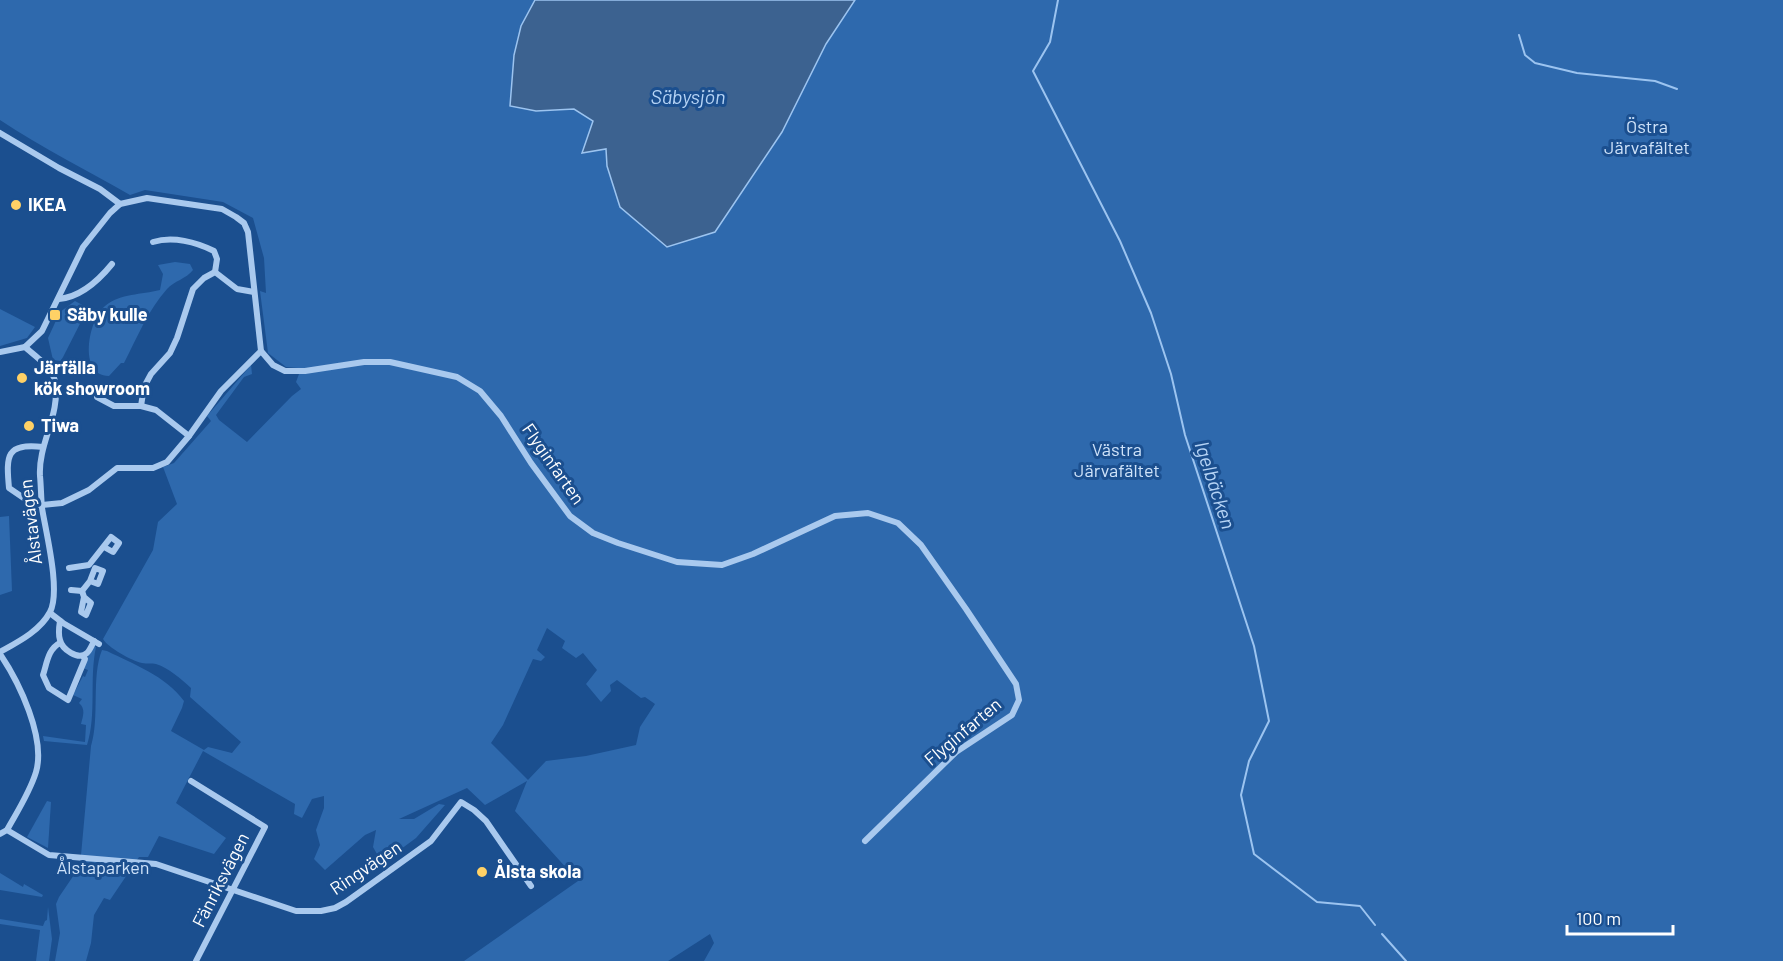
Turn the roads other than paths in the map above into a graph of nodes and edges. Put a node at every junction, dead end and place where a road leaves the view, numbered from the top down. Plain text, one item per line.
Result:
1 (0, 133) edge
2 (120, 204) junction
3 (153, 242) dead end
4 (112, 264) dead end
5 (215, 272) junction
6 (254, 291) junction
7 (59, 299) junction
8 (25, 347) junction
9 (261, 351) junction
10 (0, 352) edge
11 (95, 389) dead end
12 (141, 406) junction
13 (189, 436) junction
14 (43, 447) junction
15 (42, 505) junction
16 (104, 547) dead end
17 (92, 566) junction
18 (69, 568) dead end
19 (70, 590) dead end
20 (50, 613) junction
21 (60, 621) junction
22 (60, 643) junction
23 (0, 653) edge
24 (83, 656) junction
25 (191, 781) dead end
26 (7, 830) junction
27 (0, 834) edge
28 (865, 841) dead end
29 (531, 886) dead end
30 (232, 891) junction
31 (196, 961) edge

1 - 2 street
2 - 6 street
2 - 7 street
3 - 5 street
4 - 7 street
5 - 6 street
5 - 12 street
6 - 9 street
7 - 8 street
8 - 10 street
8 - 14 street, Ålstavägen
9 - 13 street
9 - 28 street, Flyginfarten
11 - 12 street
12 - 13 street
13 - 15 street
14 - 15 street, Ålstavägen
14 - 15 street
15 - 20 street, Ålstavägen
16 - 17 street
17 - 18 street
17 - 19 street
20 - 21 street
20 - 23 street
21 - 22 street
21 - 24 street
22 - 24 street
22 - 24 street
23 - 26 street
25 - 30 street, Fänriksvägen
26 - 27 street
26 - 30 street, Ringvägen
29 - 30 street, Ringvägen
30 - 31 street, Fänriksvägen

